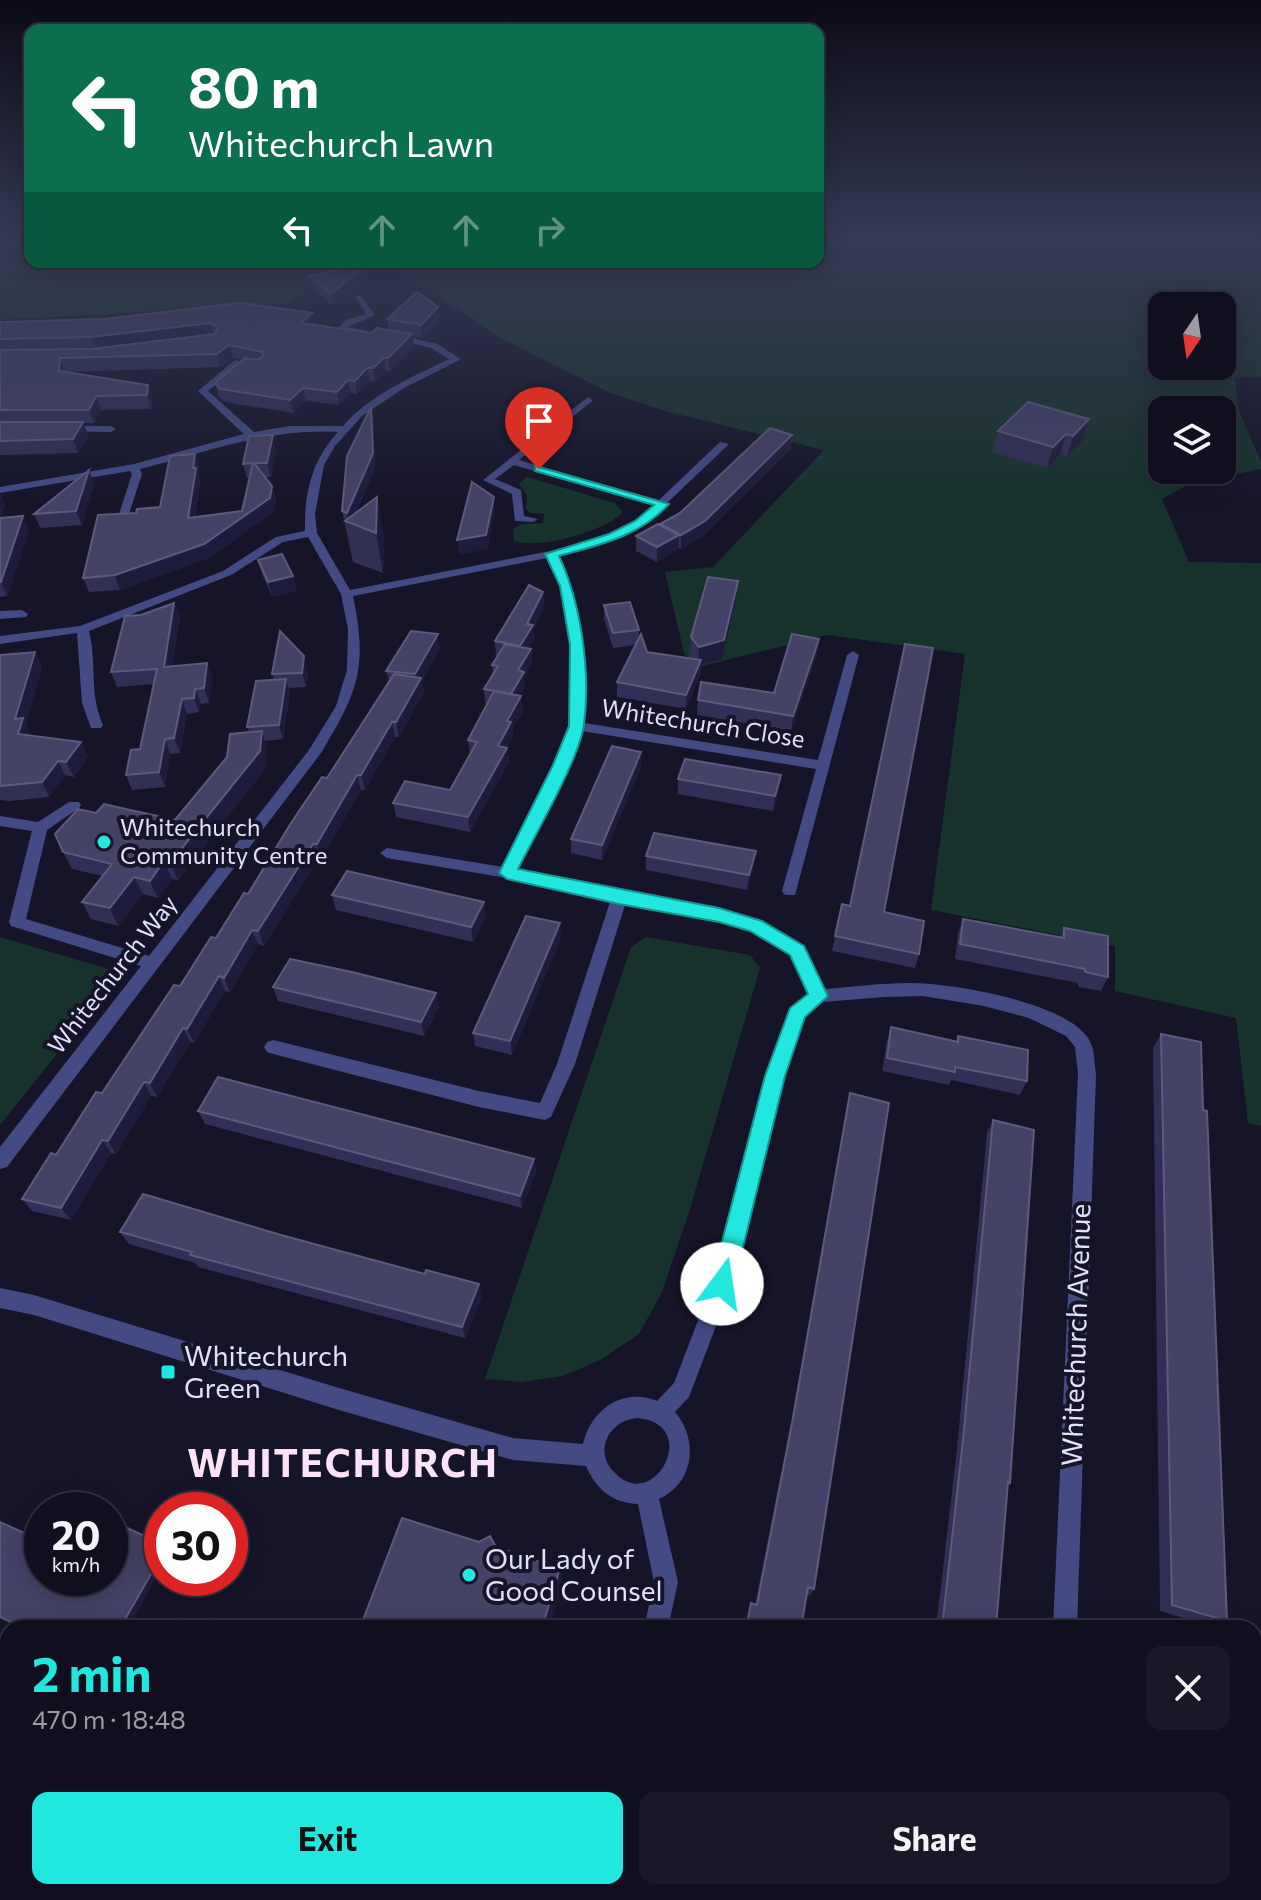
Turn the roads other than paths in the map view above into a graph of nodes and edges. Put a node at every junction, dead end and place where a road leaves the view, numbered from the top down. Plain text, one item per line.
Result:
1 (342, 328) edge
2 (259, 368) edge
3 (588, 400) dead end
4 (48, 429) edge
5 (111, 429) dead end
6 (344, 429) junction
7 (251, 435) junction
8 (724, 444) dead end
9 (512, 461) junction
10 (134, 467) junction
11 (0, 490) edge
12 (662, 504) junction
13 (123, 517) edge
14 (533, 519) dead end
15 (311, 533) junction
16 (551, 554) junction
17 (347, 594) junction
18 (22, 614) dead end
19 (0, 615) edge
20 (82, 629) junction
21 (0, 640) edge
22 (853, 655) dead end
23 (96, 725) dead end
24 (577, 726) junction
25 (822, 765) junction
26 (74, 805) dead end
27 (0, 821) edge
28 (40, 827) junction
29 (387, 853) dead end
30 (507, 873) junction
31 (790, 891) dead end
32 (619, 898) junction
33 (153, 963) junction
34 (819, 996) junction
35 (273, 1047) dead end
36 (0, 1161) edge
37 (0, 1298) edge
38 (660, 1413) junction
39 (595, 1456) junction
40 (647, 1493) junction
41 (658, 1620) edge
42 (1065, 1620) edge

1 - 6 street
2 - 7 street
3 - 9 street
4 - 5 street
6 - 7 street
6 - 15 street
7 - 10 street
8 - 12 street
9 - 12 street
9 - 14 street
10 - 11 street
10 - 13 street
12 - 16 street
15 - 17 street, Whitechurch Way
15 - 20 street
16 - 17 street
16 - 24 street
17 - 33 street, Whitechurch Way
18 - 19 street
20 - 21 street
20 - 23 street
22 - 25 street, Whitechurch Close
24 - 25 street, Whitechurch Close
24 - 30 street
25 - 31 street, Whitechurch Close
26 - 28 street
27 - 28 street
28 - 33 street
29 - 30 street
30 - 32 street
32 - 34 street
32 - 35 street
33 - 36 street, Whitechurch Way
34 - 38 street
34 - 42 street, Whitechurch Avenue
37 - 39 street
38 - 39 street
38 - 40 street
39 - 40 street
40 - 41 street

